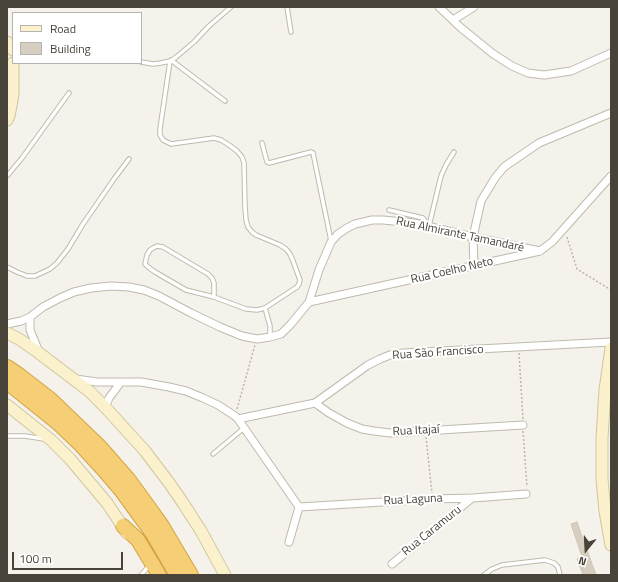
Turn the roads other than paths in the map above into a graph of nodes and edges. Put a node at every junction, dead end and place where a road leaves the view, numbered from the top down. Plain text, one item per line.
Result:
1 (231, 7) edge
2 (287, 7) edge
3 (439, 7) edge
4 (474, 7) edge
5 (453, 20) junction
6 (291, 32) dead end
7 (611, 53) edge
8 (170, 60) junction
9 (142, 62) edge
10 (13, 64) edge
11 (69, 93) dead end
12 (225, 101) dead end
13 (611, 113) edge
14 (7, 120) edge
15 (262, 142) dead end
16 (454, 152) dead end
17 (129, 159) dead end
18 (7, 176) edge
19 (611, 176) edge
20 (389, 210) dead end
21 (428, 226) junction
22 (473, 237) junction
23 (331, 242) junction
24 (540, 251) junction
25 (474, 266) junction
26 (7, 267) edge
27 (214, 297) junction
28 (309, 302) junction
29 (265, 308) junction
30 (30, 317) junction
31 (7, 324) edge
32 (7, 333) edge
33 (270, 337) junction
34 (611, 342) edge
35 (611, 348) edge
36 (39, 353) junction
37 (7, 367) edge
38 (73, 379) junction
39 (7, 382) edge
40 (121, 382) junction
41 (608, 389) edge
42 (315, 403) junction
43 (7, 405) edge
44 (105, 407) junction
45 (236, 418) junction
46 (523, 425) dead end
47 (244, 428) junction
48 (7, 436) edge
49 (607, 439) edge
50 (51, 440) junction
51 (213, 454) dead end
52 (526, 494) dead end
53 (473, 498) junction
54 (450, 499) junction
55 (299, 507) junction
56 (453, 513) junction
57 (123, 526) joint
58 (289, 542) dead end
59 (611, 545) edge
60 (392, 564) dead end
61 (154, 572) edge
62 (141, 575) edge
63 (177, 575) edge
64 (191, 575) edge
65 (225, 575) edge
66 (484, 575) edge
67 (560, 575) edge

1 - 8 lane
2 - 6 lane
3 - 5 street
4 - 5 street
5 - 7 street
8 - 9 lane
8 - 12 lane
8 - 29 lane
10 - 14 main road
11 - 18 lane
13 - 22 street
15 - 23 lane
16 - 21 lane
17 - 26 lane
19 - 24 street, Rua Coelho Neto
20 - 21 lane
21 - 22 street, Rua Almirante Tamandaré
21 - 23 street, Rua Almirante Tamandaré
22 - 24 street, Rua Almirante Tamandaré
22 - 25 street
23 - 28 street, Rua Almirante Tamandaré
24 - 25 street, Rua Coelho Neto
25 - 28 street, Rua Coelho Neto
27 - 27 lane
27 - 29 lane
28 - 33 street, Rua Almirante Tamandaré
29 - 33 lane
30 - 31 street, Rua Almirante Tamandaré
30 - 33 street, Rua Almirante Tamandaré
30 - 36 street
32 - 36 main road
34 - 42 street, Rua São Francisco
35 - 41 main road
36 - 38 main road
37 - 64 highway
38 - 40 street
38 - 44 main road
39 - 63 highway
40 - 44 street
40 - 45 street
41 - 49 main road
42 - 45 street, Rua São Francisco
42 - 46 street, Rua Itajaí
43 - 50 main road
44 - 65 main road
45 - 47 street
47 - 51 lane
47 - 55 street
48 - 50 lane
49 - 59 main road
50 - 57 main road
52 - 53 street, Rua Laguna
53 - 54 street, Rua Laguna
53 - 56 street, Rua Caramuru
54 - 55 street, Rua Laguna
54 - 56 street
55 - 58 street
56 - 60 street, Rua Caramuru
57 - 61 highway
61 - 62 lane
66 - 67 lane

